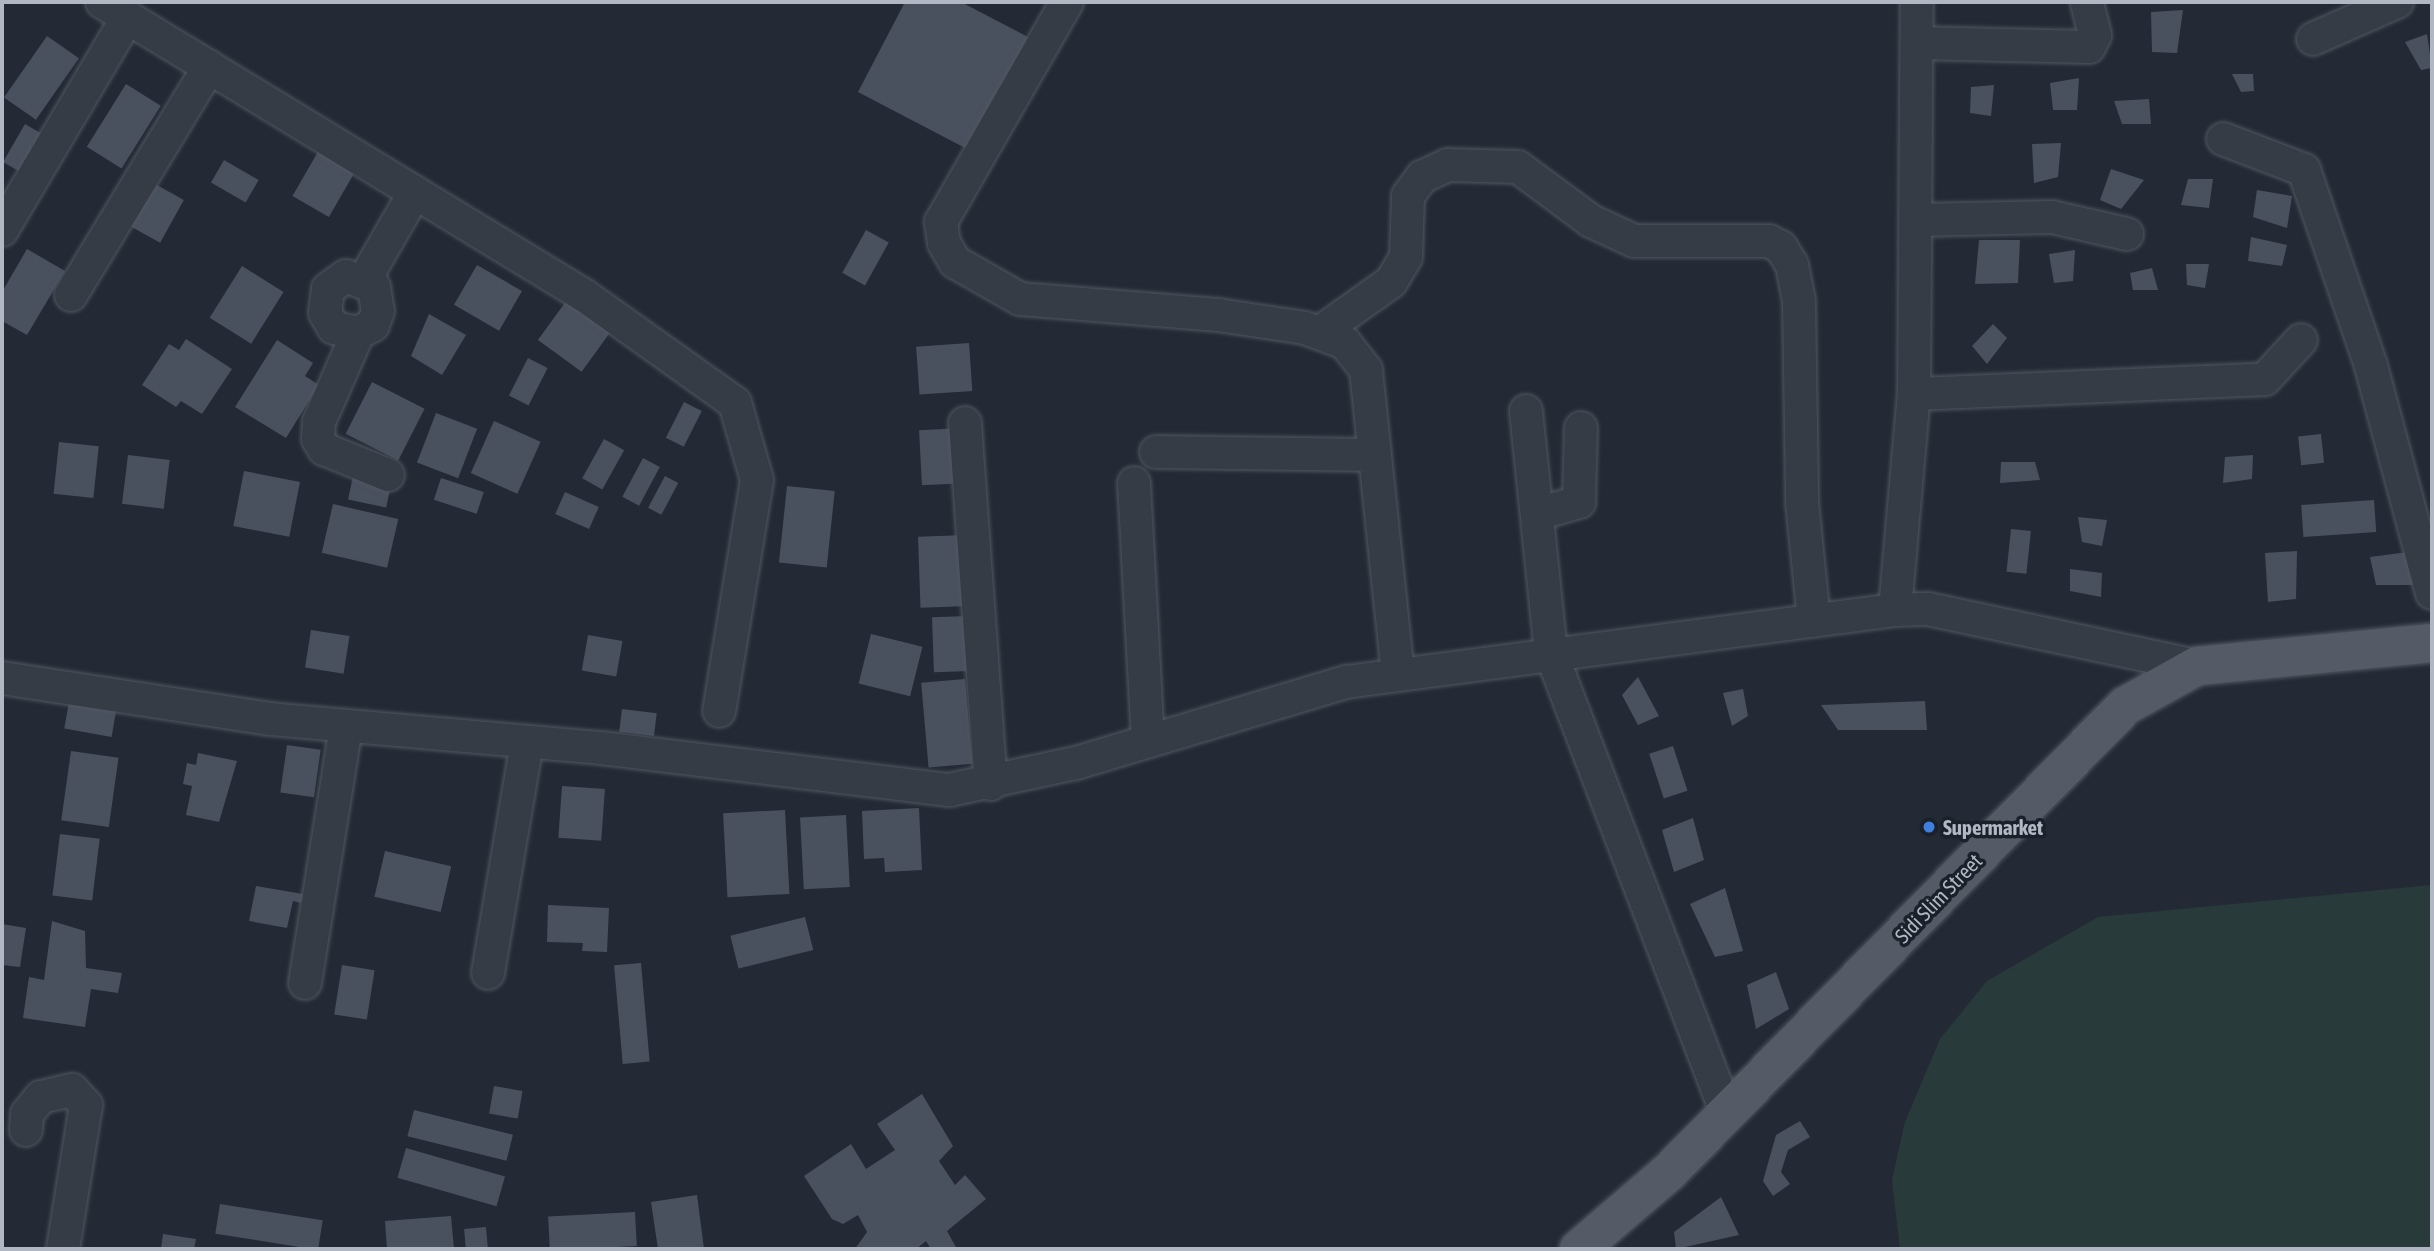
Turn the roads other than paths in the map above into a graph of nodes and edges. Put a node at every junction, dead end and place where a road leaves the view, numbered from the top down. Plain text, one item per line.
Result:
1 (1067, 2) edge
2 (1917, 2) edge
3 (2087, 2) edge
4 (2397, 2) edge
5 (115, 10) edge
6 (2313, 39) dead end
7 (1916, 43) junction
8 (209, 67) junction
9 (2223, 139) dead end
10 (415, 192) junction
11 (1918, 220) junction
12 (2, 230) edge
13 (2127, 234) dead end
14 (365, 279) junction
15 (71, 295) dead end
16 (358, 333) junction
17 (1319, 333) junction
18 (2301, 340) dead end
19 (1914, 394) junction
20 (1526, 411) dead end
21 (965, 423) dead end
22 (1581, 428) dead end
23 (1156, 452) dead end
24 (1375, 455) junction
25 (388, 475) dead end
26 (1134, 483) dead end
27 (1537, 514) junction
28 (2432, 593) edge
29 (1895, 610) junction
30 (1814, 620) junction
31 (2432, 643) edge
32 (1552, 653) junction
33 (2197, 666) junction
34 (1398, 672) junction
35 (2, 678) edge
36 (719, 712) dead end
37 (346, 726) junction
38 (1148, 741) junction
39 (527, 742) junction
40 (991, 784) junction
41 (488, 973) dead end
42 (305, 984) dead end
43 (1727, 1114) junction
44 (26, 1129) dead end
45 (63, 1249) edge
46 (1578, 1249) edge

1 - 17 street
2 - 7 street
3 - 7 street
4 - 6 street
5 - 8 street
5 - 12 street
7 - 11 street
8 - 10 street
8 - 15 street
9 - 28 street
10 - 14 street
10 - 36 street
11 - 13 street
11 - 19 street
14 - 16 street
14 - 16 street
16 - 25 street
17 - 24 street
17 - 30 street
18 - 19 street
19 - 29 street
20 - 27 street
21 - 40 street
22 - 27 street
23 - 24 street
24 - 34 street
26 - 38 street
27 - 32 street
29 - 30 street
29 - 33 street
30 - 32 street
31 - 33 main road, Sidi Slim Street
32 - 34 street
32 - 43 street
33 - 43 main road, Sidi Slim Street
34 - 38 street
35 - 37 street
37 - 39 street
37 - 42 street
38 - 40 street
39 - 40 street
39 - 41 street
43 - 46 main road, Sidi Slim Street
44 - 45 street

